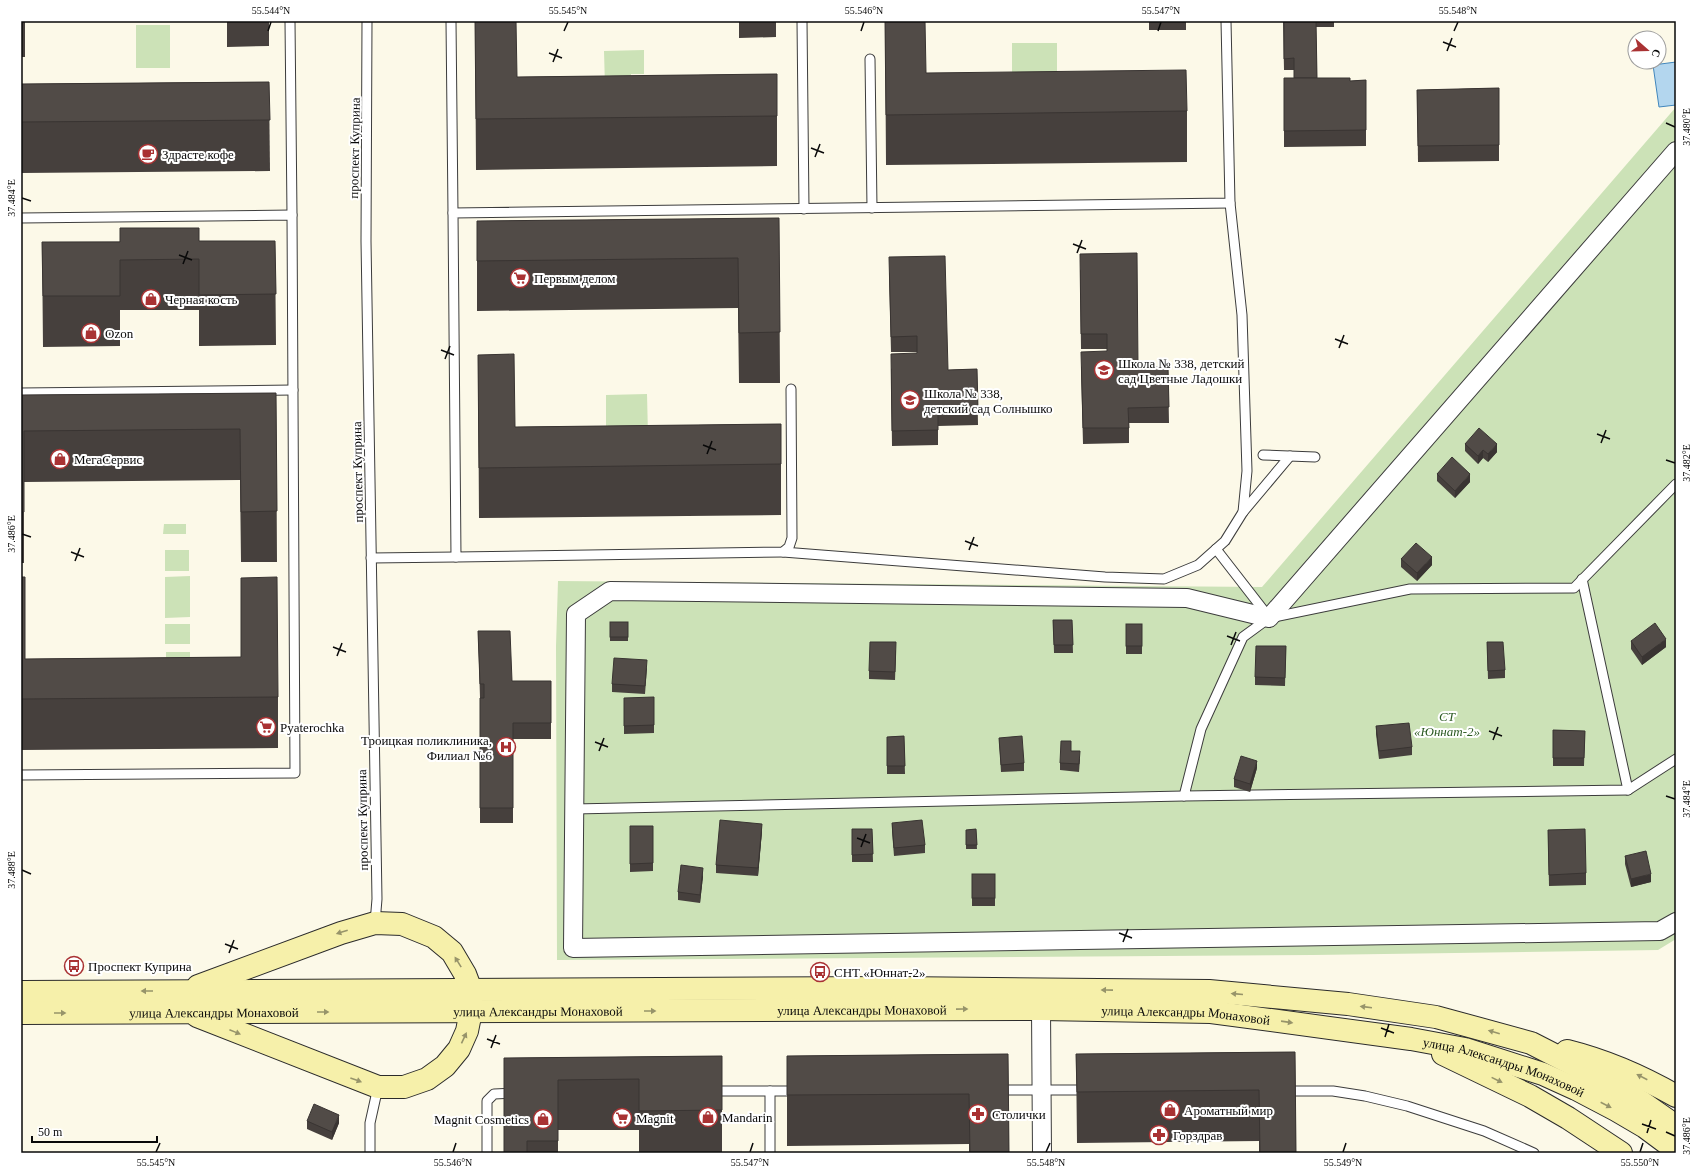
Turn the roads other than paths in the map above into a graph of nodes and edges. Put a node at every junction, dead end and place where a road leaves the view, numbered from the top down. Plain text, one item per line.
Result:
1 (290, 21) edge
2 (368, 21) edge
3 (451, 21) edge
4 (802, 21) edge
5 (1226, 21) edge
6 (870, 59) dead end
7 (1676, 151) edge
8 (1230, 203) junction
9 (804, 208) junction
10 (872, 208) junction
11 (453, 213) junction
12 (292, 215) junction
13 (21, 218) edge
14 (791, 389) dead end
15 (293, 390) junction
16 (21, 393) edge
17 (1263, 455) dead end
18 (1290, 456) junction
19 (1315, 457) dead end
20 (1676, 484) edge
21 (1243, 512) junction
22 (1216, 549) junction
23 (783, 552) junction
24 (456, 557) junction
25 (371, 558) junction
26 (1582, 579) junction
27 (1269, 618) junction
28 (1676, 759) edge
29 (21, 774) edge
30 (1628, 790) junction
31 (1184, 796) junction
32 (574, 809) junction
33 (1676, 922) edge
34 (376, 923) junction
35 (186, 991) junction
36 (21, 992) edge
37 (471, 1001) junction
38 (1041, 1008) junction
39 (186, 1012) junction
40 (21, 1013) edge
41 (1411, 1038) junction
42 (1531, 1043) junction
43 (378, 1087) junction
44 (986, 1090) edge
45 (1041, 1090) junction
46 (1096, 1090) edge
47 (770, 1091) junction
48 (806, 1091) edge
49 (1275, 1091) edge
50 (703, 1092) edge
51 (523, 1093) edge
52 (1676, 1096) edge
53 (1676, 1126) edge
54 (1676, 1150) edge
55 (1616, 1151) edge
56 (370, 1153) edge
57 (487, 1153) edge
58 (770, 1153) edge
59 (1042, 1153) edge
60 (1534, 1153) edge

1 - 12 lane
2 - 25 lane, проспект Куприна
3 - 11 lane
4 - 9 lane
5 - 8 lane
6 - 10 lane
7 - 27 street
8 - 10 lane
8 - 21 lane
9 - 10 lane
9 - 11 lane
11 - 24 lane
12 - 13 lane
12 - 15 lane
14 - 23 lane
15 - 16 lane
15 - 29 lane
17 - 18 lane
18 - 19 lane
18 - 21 lane
20 - 26 lane
21 - 22 lane
22 - 23 lane
22 - 27 lane
23 - 24 lane
24 - 25 lane
25 - 34 lane, проспект Куприна
26 - 27 lane
26 - 30 lane
27 - 31 lane
27 - 32 street
28 - 30 lane
30 - 31 lane
31 - 32 lane
32 - 33 street
34 -> 35 main road
37 -> 34 main road
35 -> 36 main road, улица Александры Монаховой
35 - 37 main road, улица Александры Монаховой
37 -> 38 main road, улица Александры Монаховой
39 -> 37 main road, улица Александры Монаховой
42 -> 37 main road, улица Александры Монаховой
43 -> 37 main road
38 -> 41 main road, улица Александры Монаховой
38 - 45 street
40 -> 39 main road, улица Александры Монаховой
39 -> 43 main road
41 -> 54 main road, улица Александры Монаховой
41 -> 55 main road
52 -> 42 main road
42 - 53 main road, улица Александры Монаховой
43 - 56 lane
44 - 45 lane
45 - 46 lane
45 - 59 street
47 - 48 lane
47 - 50 lane
47 - 58 lane
49 - 60 lane
51 - 57 lane

